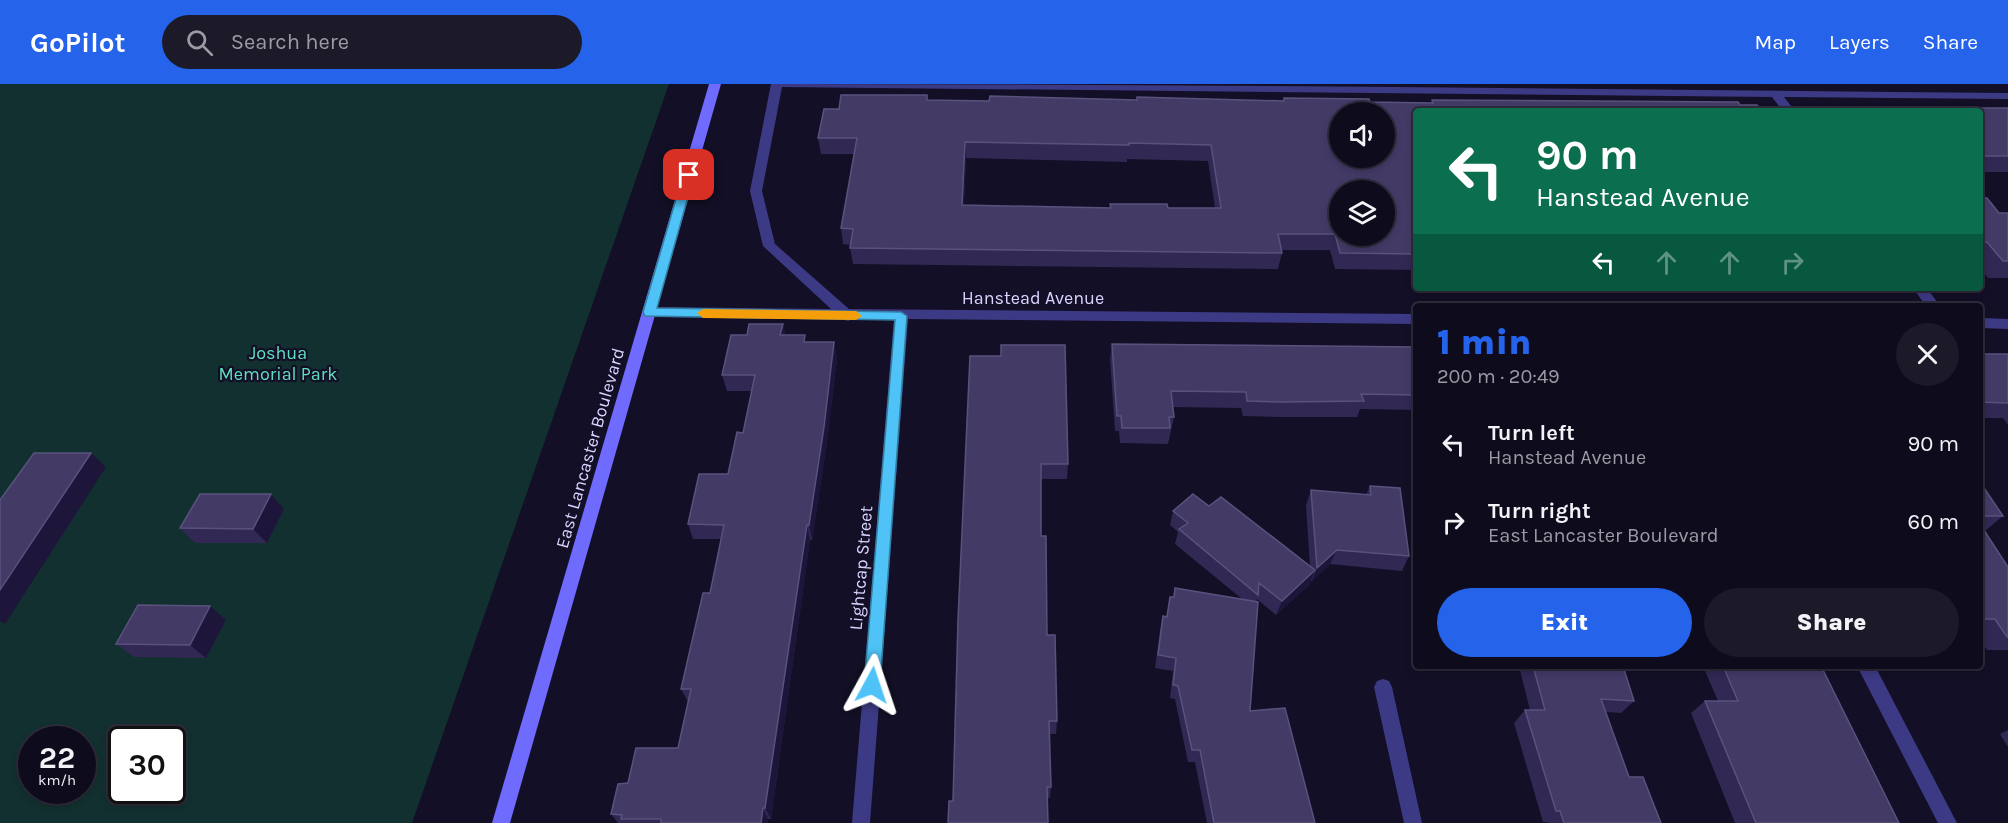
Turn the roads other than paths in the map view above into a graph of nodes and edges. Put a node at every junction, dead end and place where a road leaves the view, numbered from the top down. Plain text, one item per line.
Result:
1 (715, 84) edge
2 (777, 84) edge
3 (1775, 93) junction
4 (2008, 96) edge
5 (1786, 108) edge
6 (649, 312) junction
7 (848, 316) junction
8 (901, 316) junction
9 (1413, 319) edge
10 (1983, 323) edge
11 (2008, 324) edge
12 (1868, 669) edge
13 (1383, 687) dead end
14 (501, 823) edge
15 (861, 823) edge
16 (1413, 823) edge
17 (1948, 823) edge

1 - 6 main road, East Lancaster Boulevard
2 - 3 street
2 - 7 street
3 - 4 street
3 - 5 street
6 - 7 street, Hanstead Avenue
6 - 14 main road, East Lancaster Boulevard
7 - 8 street, Hanstead Avenue
8 - 9 street, Hanstead Avenue
8 - 15 street, Lightcap Street
10 - 11 street
12 - 17 street
13 - 16 street

